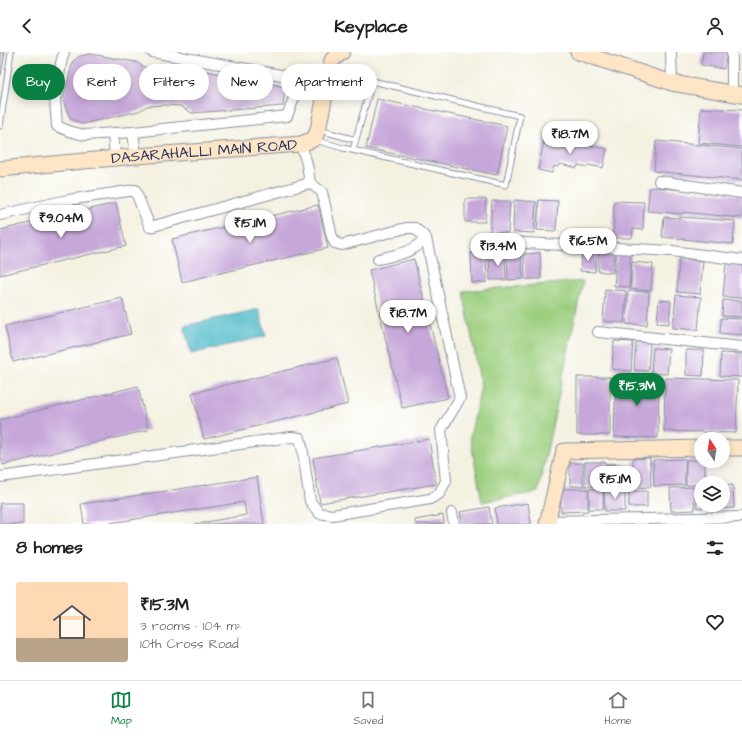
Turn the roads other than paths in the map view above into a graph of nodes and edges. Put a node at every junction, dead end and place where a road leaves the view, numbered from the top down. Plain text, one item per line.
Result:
1 (11, 52) edge
2 (64, 52) edge
3 (152, 52) edge
4 (342, 52) edge
5 (578, 52) edge
6 (671, 52) edge
7 (732, 52) edge
8 (605, 56) edge
9 (672, 83) junction
10 (737, 94) edge
11 (0, 126) edge
12 (133, 132) junction
13 (113, 133) junction
14 (311, 138) junction
15 (356, 140) junction
16 (353, 150) junction
17 (136, 156) junction
18 (116, 158) junction
19 (0, 170) edge
20 (660, 181) dead end
21 (310, 183) junction
22 (742, 193) edge
23 (0, 215) edge
24 (426, 238) junction
25 (487, 240) dead end
26 (378, 258) dead end
27 (742, 260) edge
28 (598, 332) dead end
29 (742, 347) edge
30 (694, 448) edge
31 (730, 448) edge
32 (742, 448) edge
33 (0, 477) edge
34 (452, 513) dead end
35 (742, 517) edge
36 (547, 523) edge
37 (454, 524) edge

1 - 11 lane
2 - 13 street
3 - 12 street
4 - 14 street
5 - 8 street
6 - 9 street
7 - 10 street
8 - 9 street
9 - 10 street
12 - 13 street
12 - 17 street
13 - 18 street
14 - 15 lane
14 - 16 lane
14 - 17 street, DASARAHALLI MAIN ROAD
14 - 21 street
15 - 16 lane
15 - 16 lane
17 - 18 street, DASARAHALLI MAIN ROAD
18 - 19 street, DASARAHALLI MAIN ROAD
20 - 22 street
21 - 23 street
21 - 24 street
24 - 26 street
24 - 33 street
25 - 27 street
28 - 29 street
30 - 36 street
31 - 32 street
34 - 37 street
35 - 36 street

